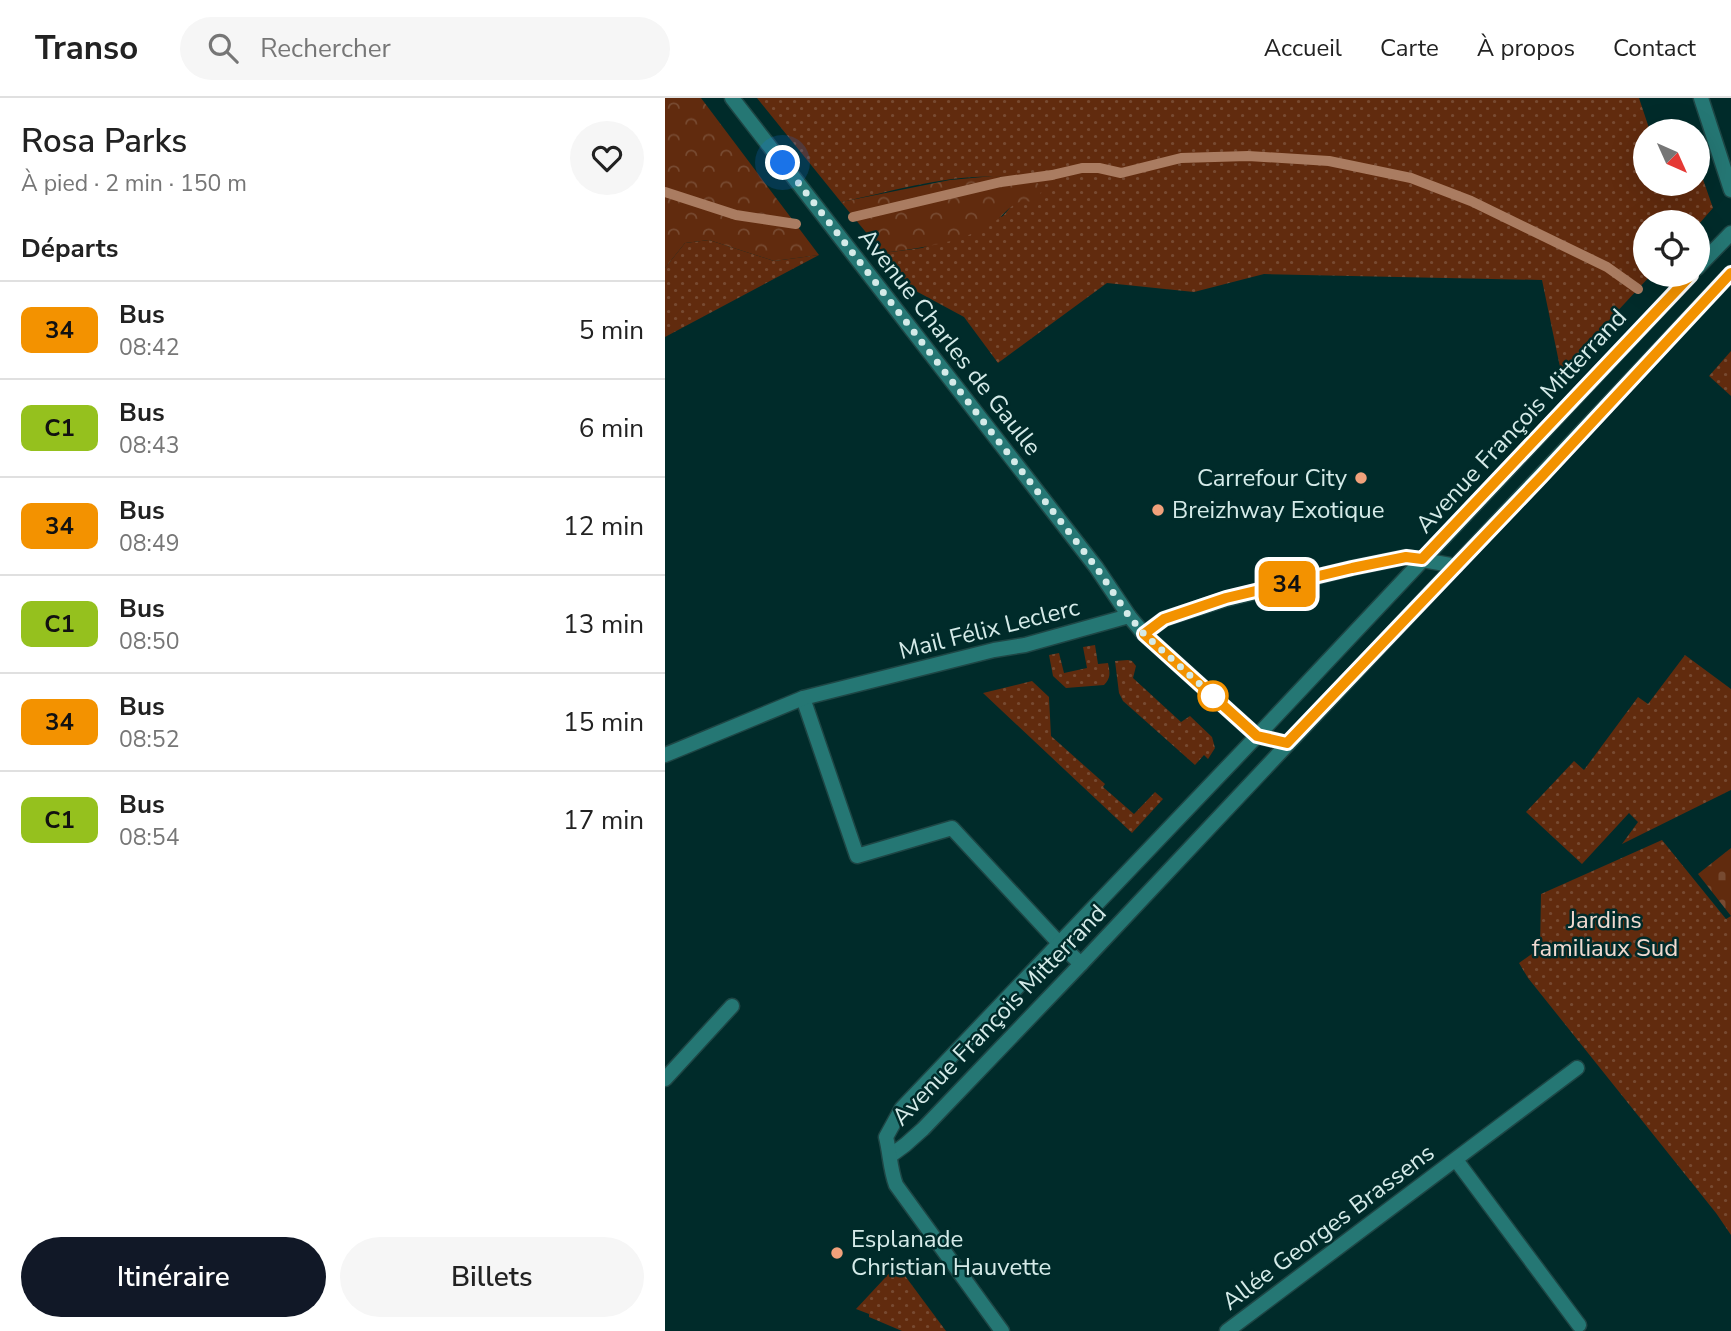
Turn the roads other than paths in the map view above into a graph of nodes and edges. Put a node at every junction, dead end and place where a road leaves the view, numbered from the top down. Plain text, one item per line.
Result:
1 (732, 98) edge
2 (1701, 98) edge
3 (1731, 190) edge
4 (1731, 233) edge
5 (1710, 255) edge
6 (1731, 273) edge
7 (1680, 287) edge
8 (1422, 559) junction
9 (1456, 566) junction
10 (1129, 616) junction
11 (1144, 634) junction
12 (803, 698) junction
13 (1257, 736) junction
14 (1287, 743) junction
15 (665, 755) edge
16 (1059, 943) junction
17 (1081, 964) junction
18 (732, 1006) dead end
19 (1577, 1068) dead end
20 (665, 1079) edge
21 (890, 1156) junction
22 (1456, 1160) junction
23 (1579, 1325) dead end
24 (1002, 1331) edge
25 (1227, 1331) edge

1 - 10 street, Avenue Charles de Gaulle
2 - 3 street
4 - 5 street
6 - 9 street, Avenue François Mitterrand
7 - 8 street, Avenue François Mitterrand
8 - 9 street
8 - 11 street
8 - 13 street, Avenue François Mitterrand
9 - 14 street, Avenue François Mitterrand
10 - 11 street
10 - 12 street, Mail Félix Leclerc
11 - 13 street
12 - 15 street, Mail Félix Leclerc
12 - 16 street
13 - 14 street
13 - 16 street, Avenue François Mitterrand
14 - 17 street, Avenue François Mitterrand
16 - 17 street
16 - 21 street, Avenue François Mitterrand
17 - 21 street, Avenue François Mitterrand
18 - 20 street
19 - 22 street, Allée Georges Brassens
21 - 24 street
22 - 23 street, Allée Georges Brassens
22 - 25 street, Allée Georges Brassens

